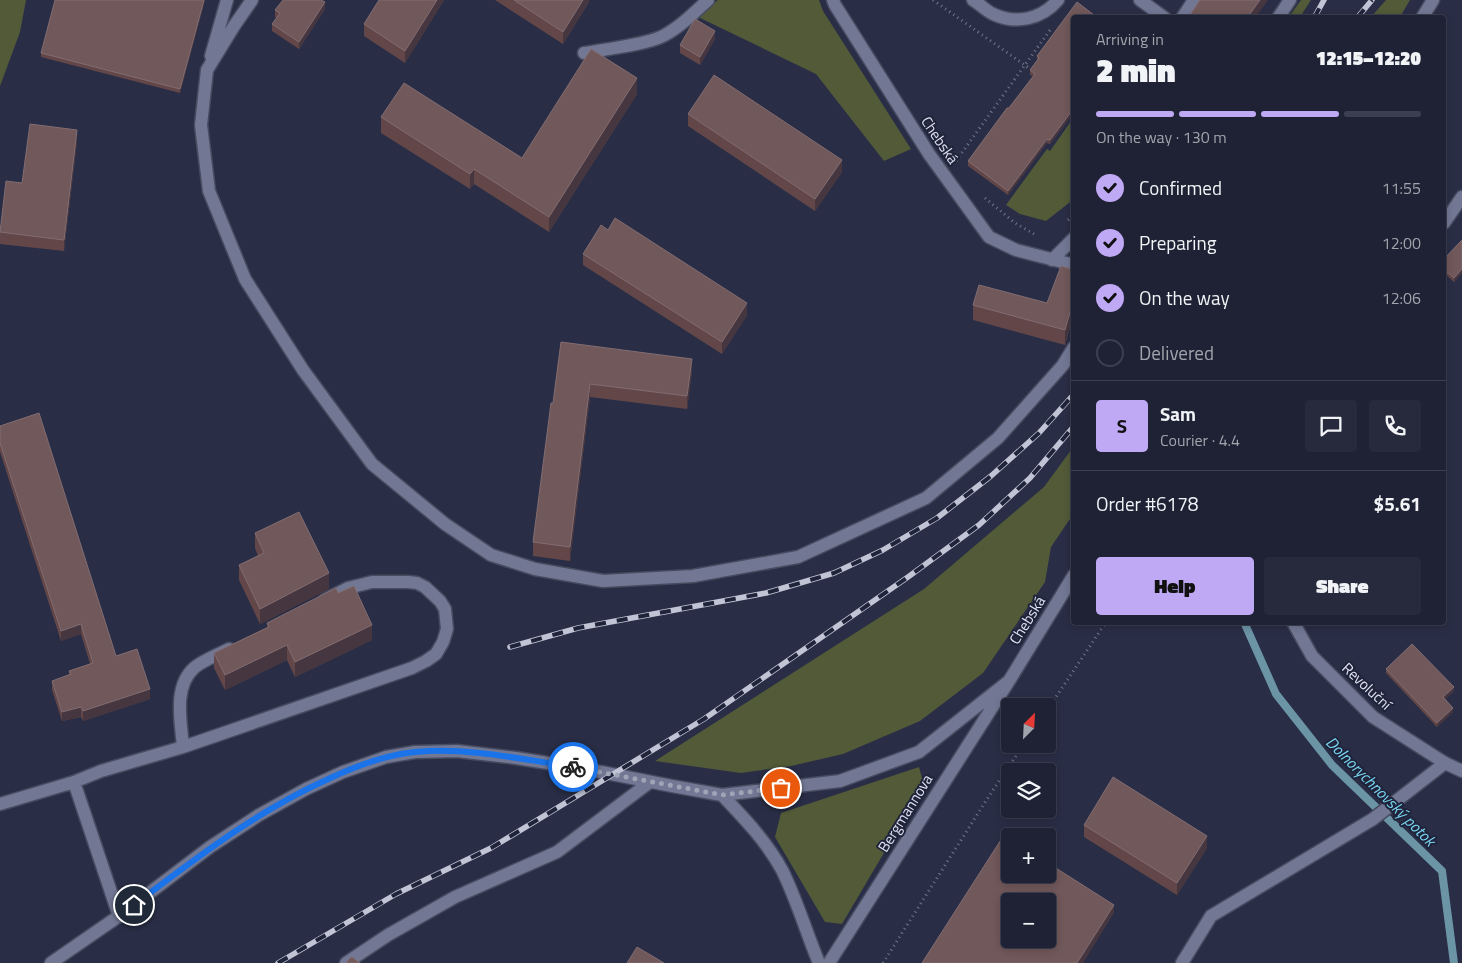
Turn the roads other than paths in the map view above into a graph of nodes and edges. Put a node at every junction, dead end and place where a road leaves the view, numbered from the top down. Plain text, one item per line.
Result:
1 (227, 0) edge
2 (252, 0) edge
3 (708, 0) edge
4 (833, 0) edge
5 (974, 0) edge
6 (1058, 0) edge
7 (1140, 0) edge
8 (1194, 0) edge
9 (1290, 0) edge
10 (1433, 0) edge
11 (1161, 15) edge
12 (1184, 15) edge
13 (1280, 15) edge
14 (1424, 15) edge
15 (584, 53) dead end
16 (207, 70) junction
17 (1462, 197) edge
18 (1446, 220) edge
19 (1071, 241) edge
20 (1052, 260) junction
21 (1071, 264) edge
22 (1071, 352) edge
23 (1071, 581) edge
24 (314, 606) edge
25 (1295, 625) edge
26 (238, 645) edge
27 (1009, 681) junction
28 (183, 747) junction
29 (1446, 763) junction
30 (1462, 771) edge
31 (74, 782) junction
32 (650, 782) junction
33 (722, 795) junction
34 (0, 804) edge
35 (119, 916) junction
36 (51, 963) edge
37 (346, 963) edge
38 (819, 963) edge
39 (829, 963) edge
40 (1182, 963) edge

1 - 16 street
2 - 16 street
3 - 15 street
4 - 20 street, Chebská
5 - 6 street
7 - 11 street
8 - 12 street
9 - 13 street
10 - 14 street
16 - 22 street
17 - 18 street
19 - 20 street
20 - 21 street, Chebská
23 - 27 street, Chebská
24 - 28 street
25 - 29 street, Revoluční
26 - 28 street
27 - 33 street
27 - 39 street, Bergmannova
28 - 31 street
29 - 30 street, Revoluční
29 - 40 street
31 - 34 street
31 - 35 street
32 - 33 street
32 - 35 street
32 - 37 street
33 - 38 street
35 - 36 street

